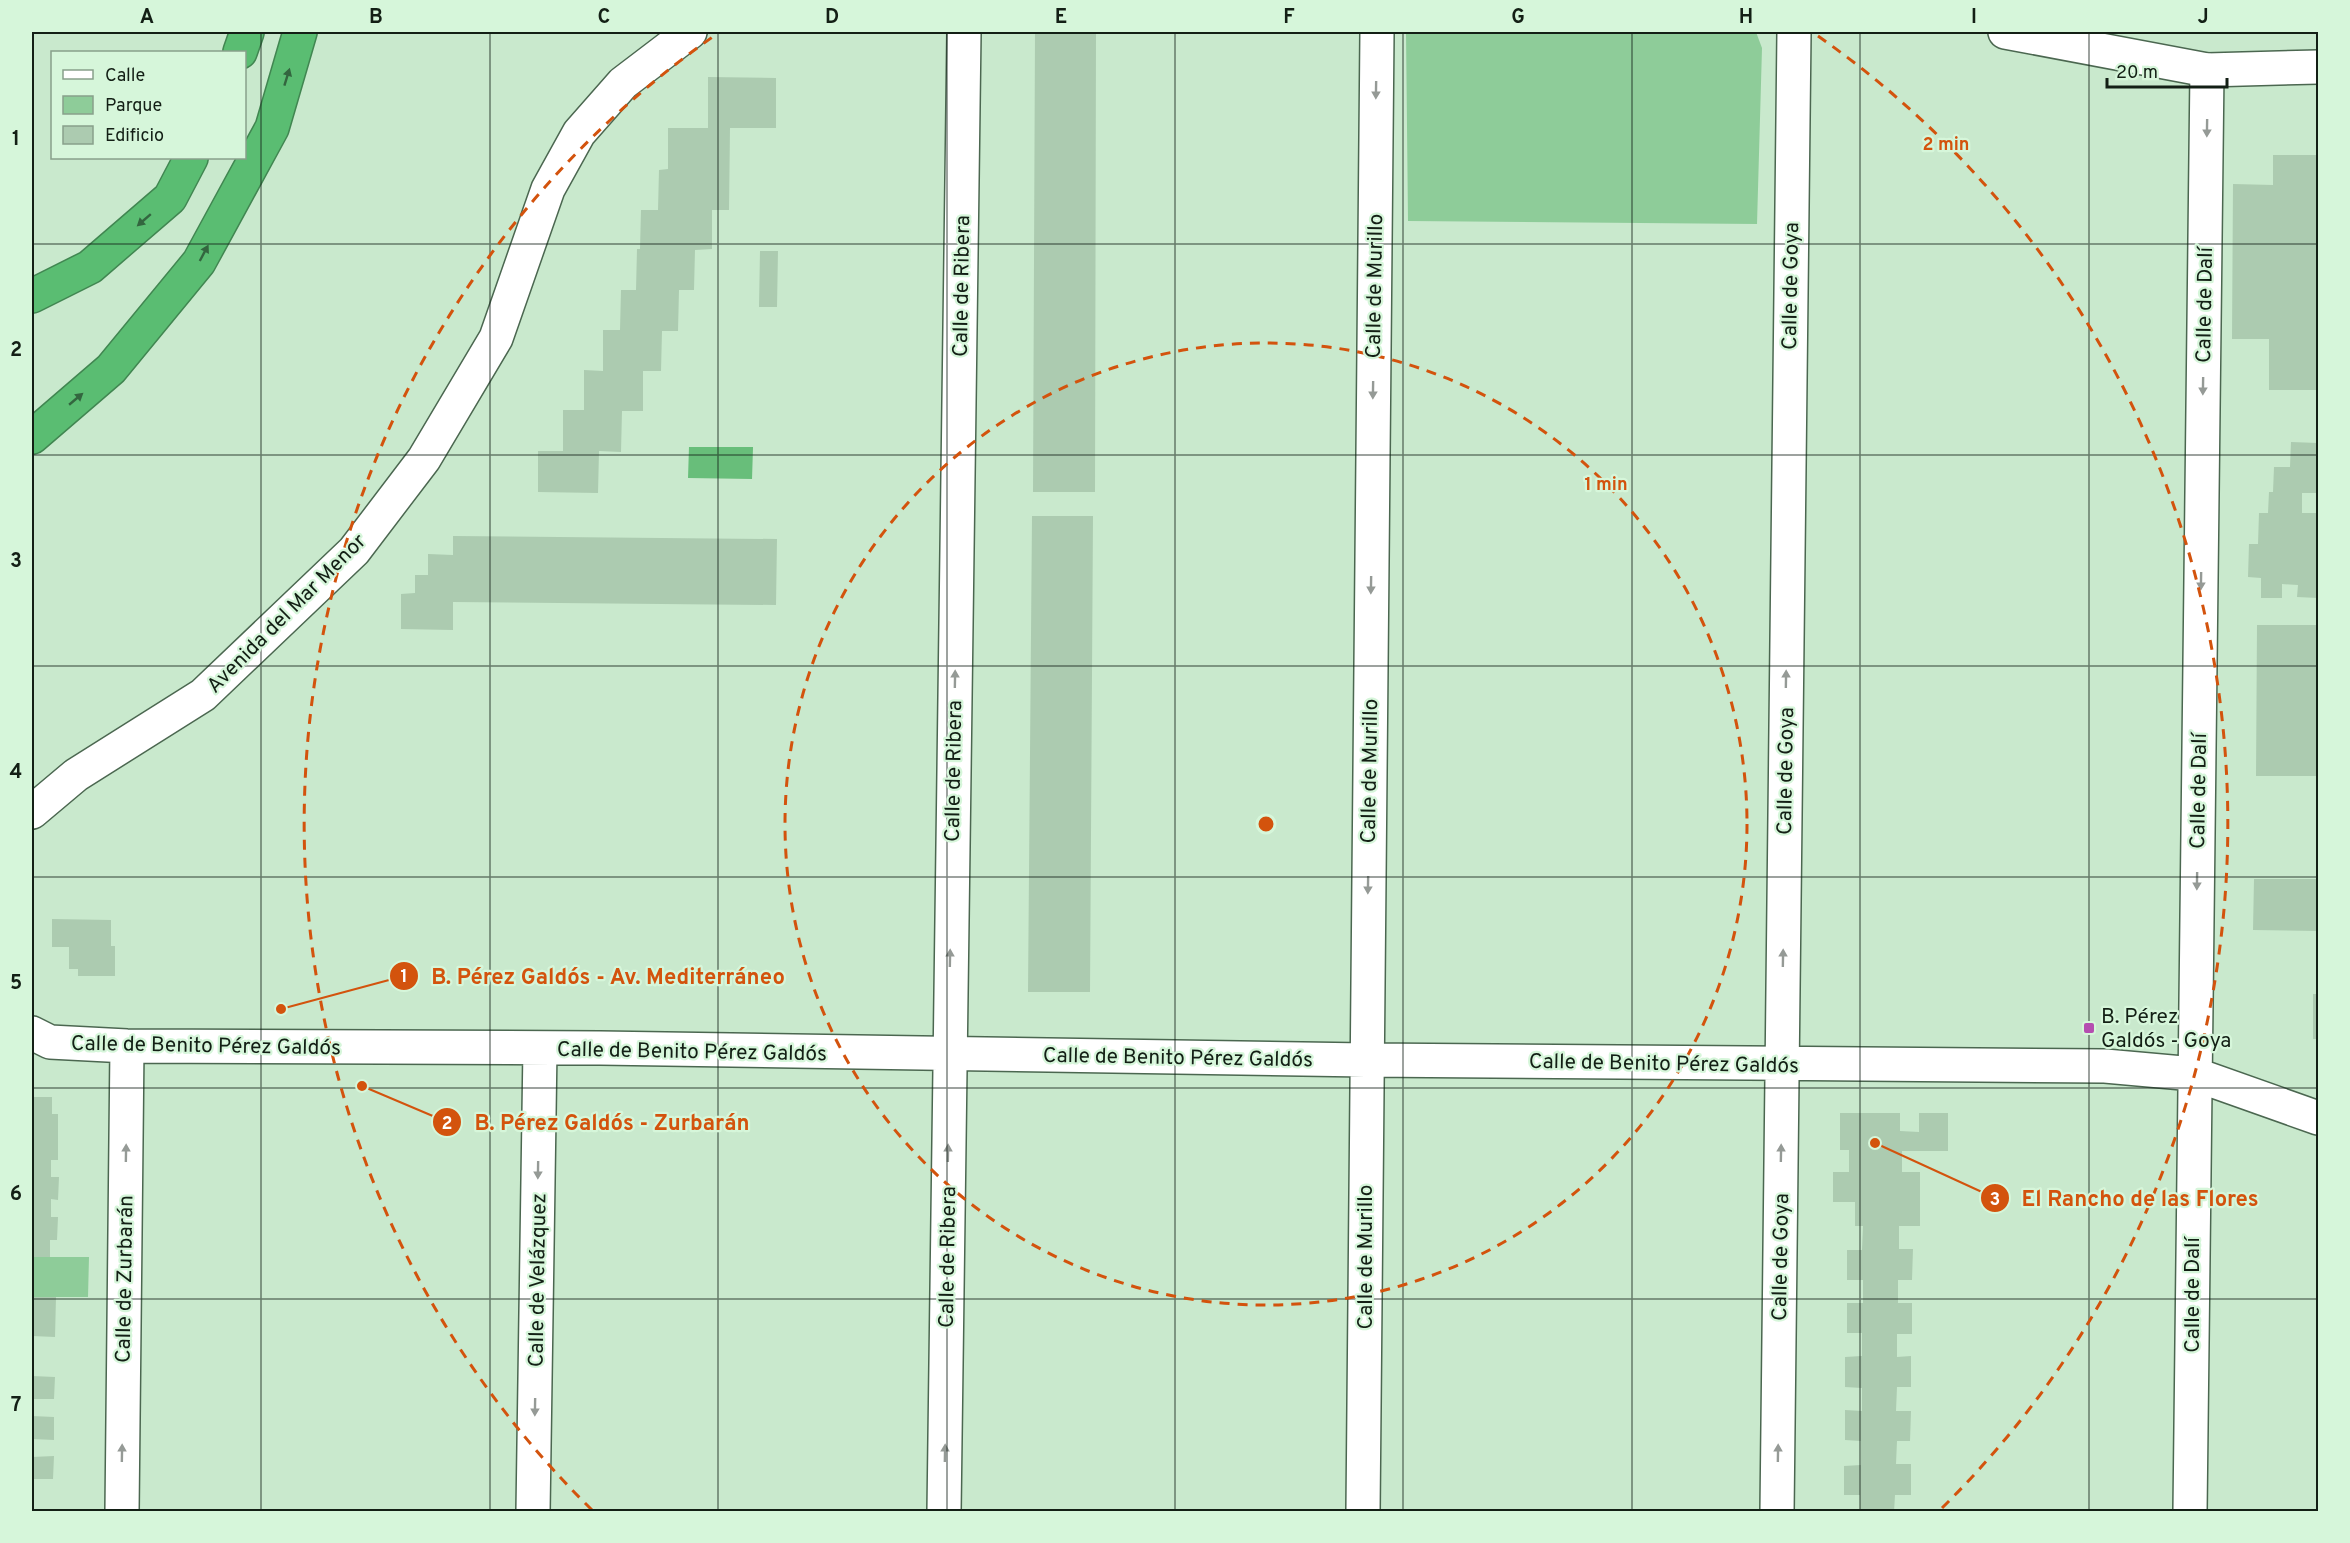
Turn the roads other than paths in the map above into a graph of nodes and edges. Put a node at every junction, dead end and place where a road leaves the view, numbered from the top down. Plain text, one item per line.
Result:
1 (247, 32) edge
2 (300, 32) edge
3 (690, 32) edge
4 (964, 32) edge
5 (1377, 32) edge
6 (1794, 32) edge
7 (2005, 32) edge
8 (240, 51) edge
9 (2319, 67) edge
10 (2207, 70) junction
11 (190, 159) edge
12 (32, 296) edge
13 (32, 436) edge
14 (32, 812) edge
15 (32, 1033) edge
16 (127, 1046) junction
17 (540, 1048) junction
18 (950, 1055) junction
19 (1366, 1060) junction
20 (1782, 1065) junction
21 (2194, 1074) junction
22 (2319, 1118) edge
23 (122, 1512) edge
24 (533, 1512) edge
25 (944, 1512) edge
26 (1363, 1512) edge
27 (1777, 1512) edge
28 (2190, 1512) edge

1 - 8 highway
13 -> 2 highway
3 - 14 street, Avenida del Mar Menor
18 -> 4 street, Calle de Ribera
5 -> 19 street, Calle de Murillo
20 -> 6 street, Calle de Goya
7 - 10 street
9 - 10 street
10 -> 21 street, Calle de Dalí
11 -> 12 highway
15 - 16 street, Calle de Benito Pérez Galdós
16 - 17 street, Calle de Benito Pérez Galdós
23 -> 16 street, Calle de Zurbarán
17 - 18 street, Calle de Benito Pérez Galdós
17 -> 24 street, Calle de Velázquez
18 - 19 street, Calle de Benito Pérez Galdós
25 -> 18 street, Calle de Ribera
19 - 20 street, Calle de Benito Pérez Galdós
19 - 26 street, Calle de Murillo
20 - 21 street, Calle de Benito Pérez Galdós
27 -> 20 street, Calle de Goya
21 - 22 street, Calle de Benito Pérez Galdós
21 - 28 street, Calle de Dalí

